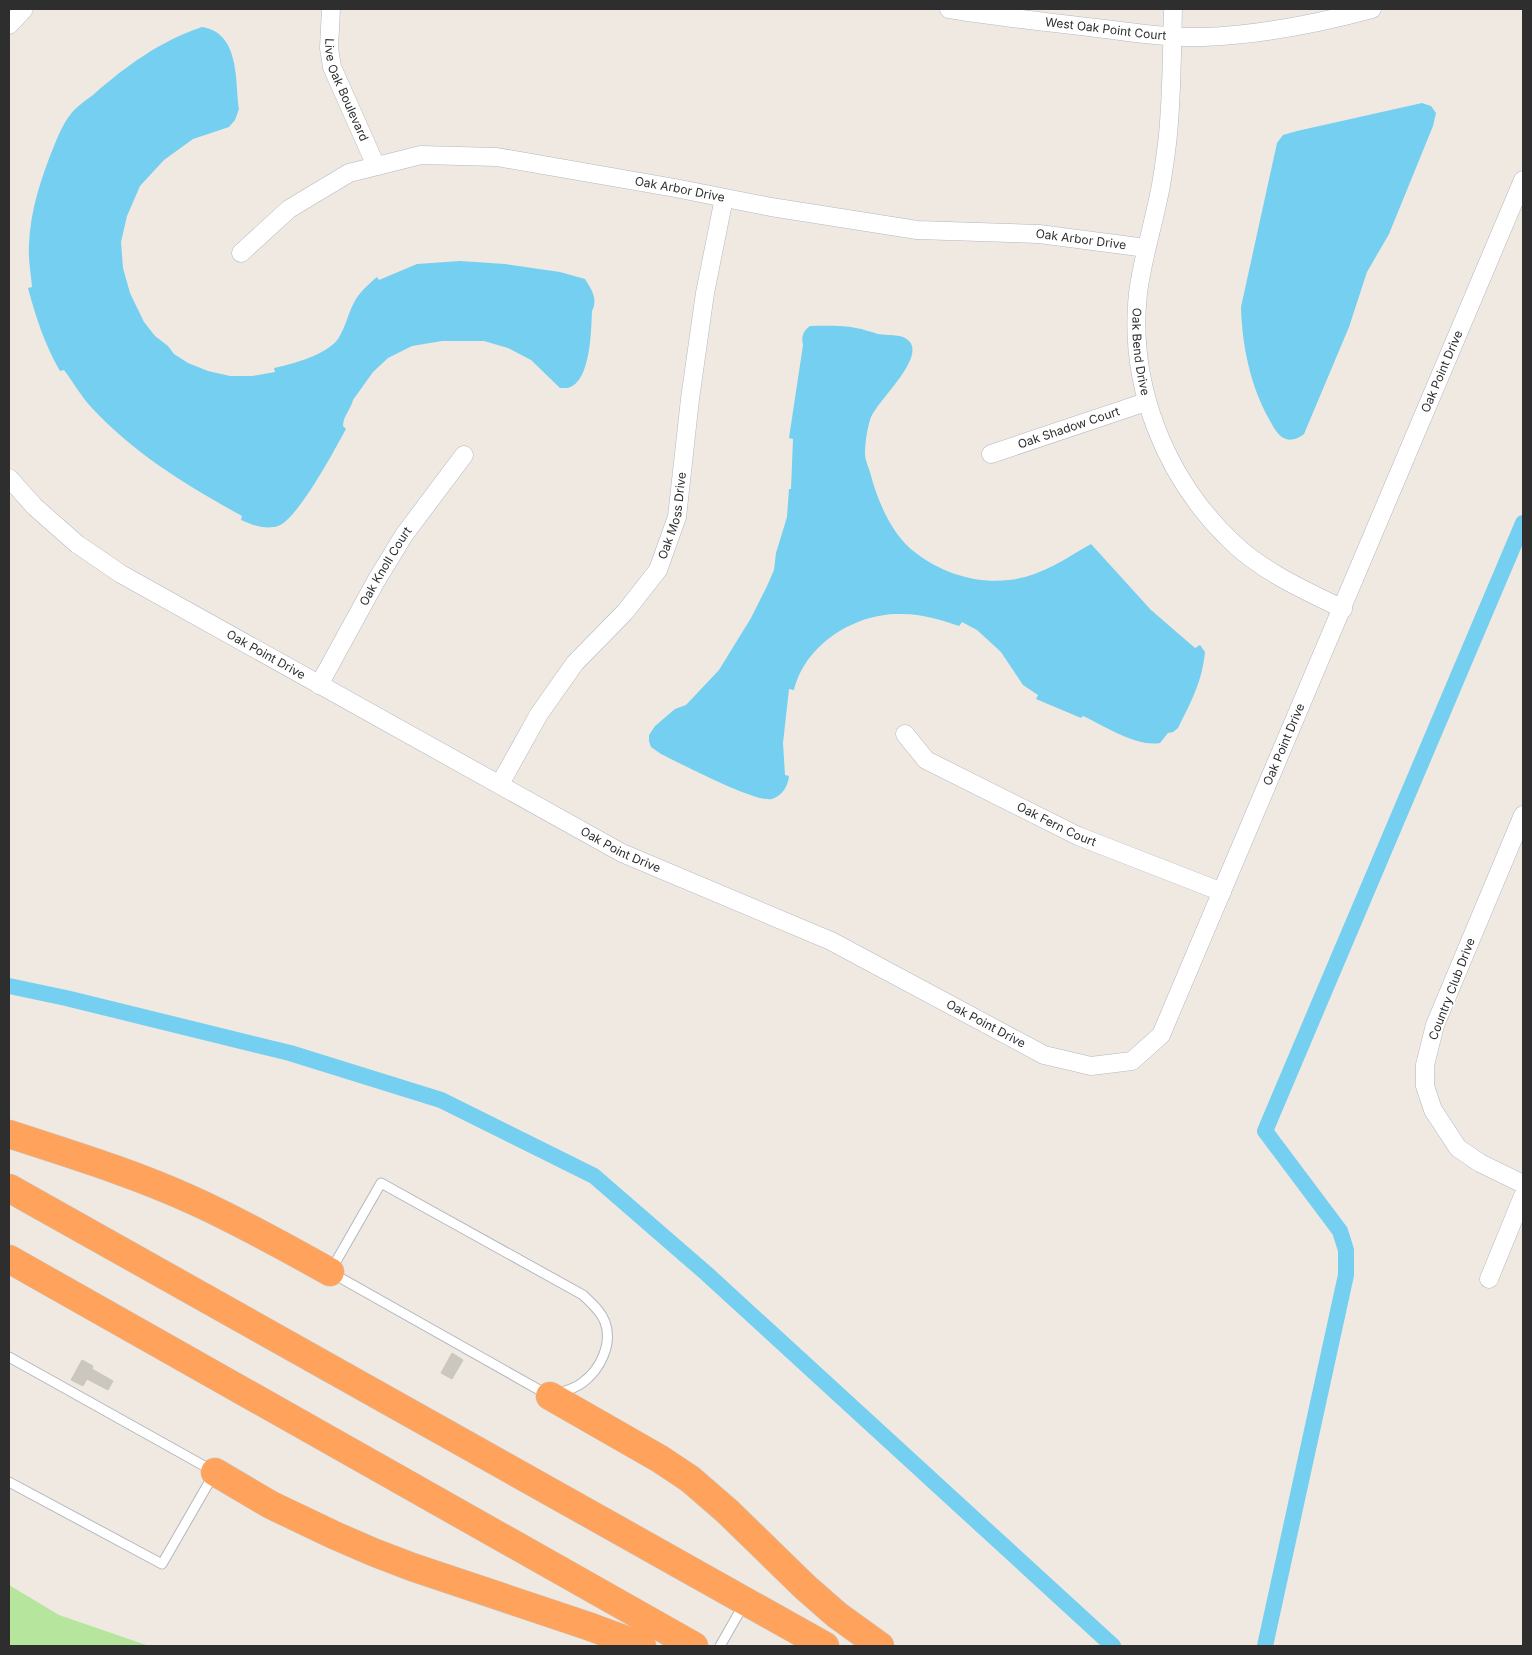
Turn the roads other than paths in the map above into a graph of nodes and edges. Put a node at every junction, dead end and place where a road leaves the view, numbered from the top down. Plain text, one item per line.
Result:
1 (24, 9) edge
2 (331, 9) edge
3 (948, 9) edge
4 (1173, 9) edge
5 (1372, 9) edge
6 (9, 25) edge
7 (1172, 36) junction
8 (376, 166) junction
9 (1523, 180) edge
10 (724, 198) junction
11 (1146, 248) junction
12 (241, 253) dead end
13 (1146, 402) junction
14 (991, 454) dead end
15 (464, 455) dead end
16 (9, 478) edge
17 (1343, 609) junction
18 (319, 685) junction
19 (905, 734) dead end
20 (500, 784) junction
21 (1523, 815) edge
22 (1222, 892) junction
23 (9, 1134) edge
24 (1523, 1184) edge
25 (9, 1188) edge
26 (1523, 1196) edge
27 (9, 1259) edge
28 (330, 1272) junction
29 (1489, 1279) dead end
30 (9, 1356) edge
31 (550, 1396) junction
32 (215, 1472) junction
33 (9, 1482) edge
34 (745, 1601) junction
35 (642, 1646) edge
36 (694, 1646) edge
37 (720, 1646) edge
38 (825, 1646) edge
39 (880, 1646) edge

1 - 6 street
2 - 8 street, Live Oak Boulevard
3 - 7 street, West Oak Point Court
4 - 7 street, Oak Bend Drive
5 - 7 street
7 - 11 street, Oak Bend Drive
8 - 10 street, Oak Arbor Drive
8 - 12 street, Oak Arbor Drive
9 - 17 street, Oak Point Drive
10 - 11 street, Oak Arbor Drive
10 - 20 street, Oak Moss Drive
11 - 13 street, Oak Bend Drive
13 - 14 street, Oak Shadow Court
13 - 17 street, Oak Bend Drive
15 - 18 street, Oak Knoll Court
16 - 18 street, Oak Point Drive
17 - 22 street, Oak Point Drive
18 - 20 street, Oak Point Drive
19 - 22 street, Oak Fern Court
20 - 22 street, Oak Point Drive
21 - 24 street, Country Club Drive
23 - 28 highway
25 - 34 highway
26 - 29 street
27 - 36 highway
28 - 31 lane
28 - 31 lane
30 - 32 lane
31 - 39 highway
32 - 33 lane
32 - 35 highway
34 - 37 lane
34 - 38 highway

